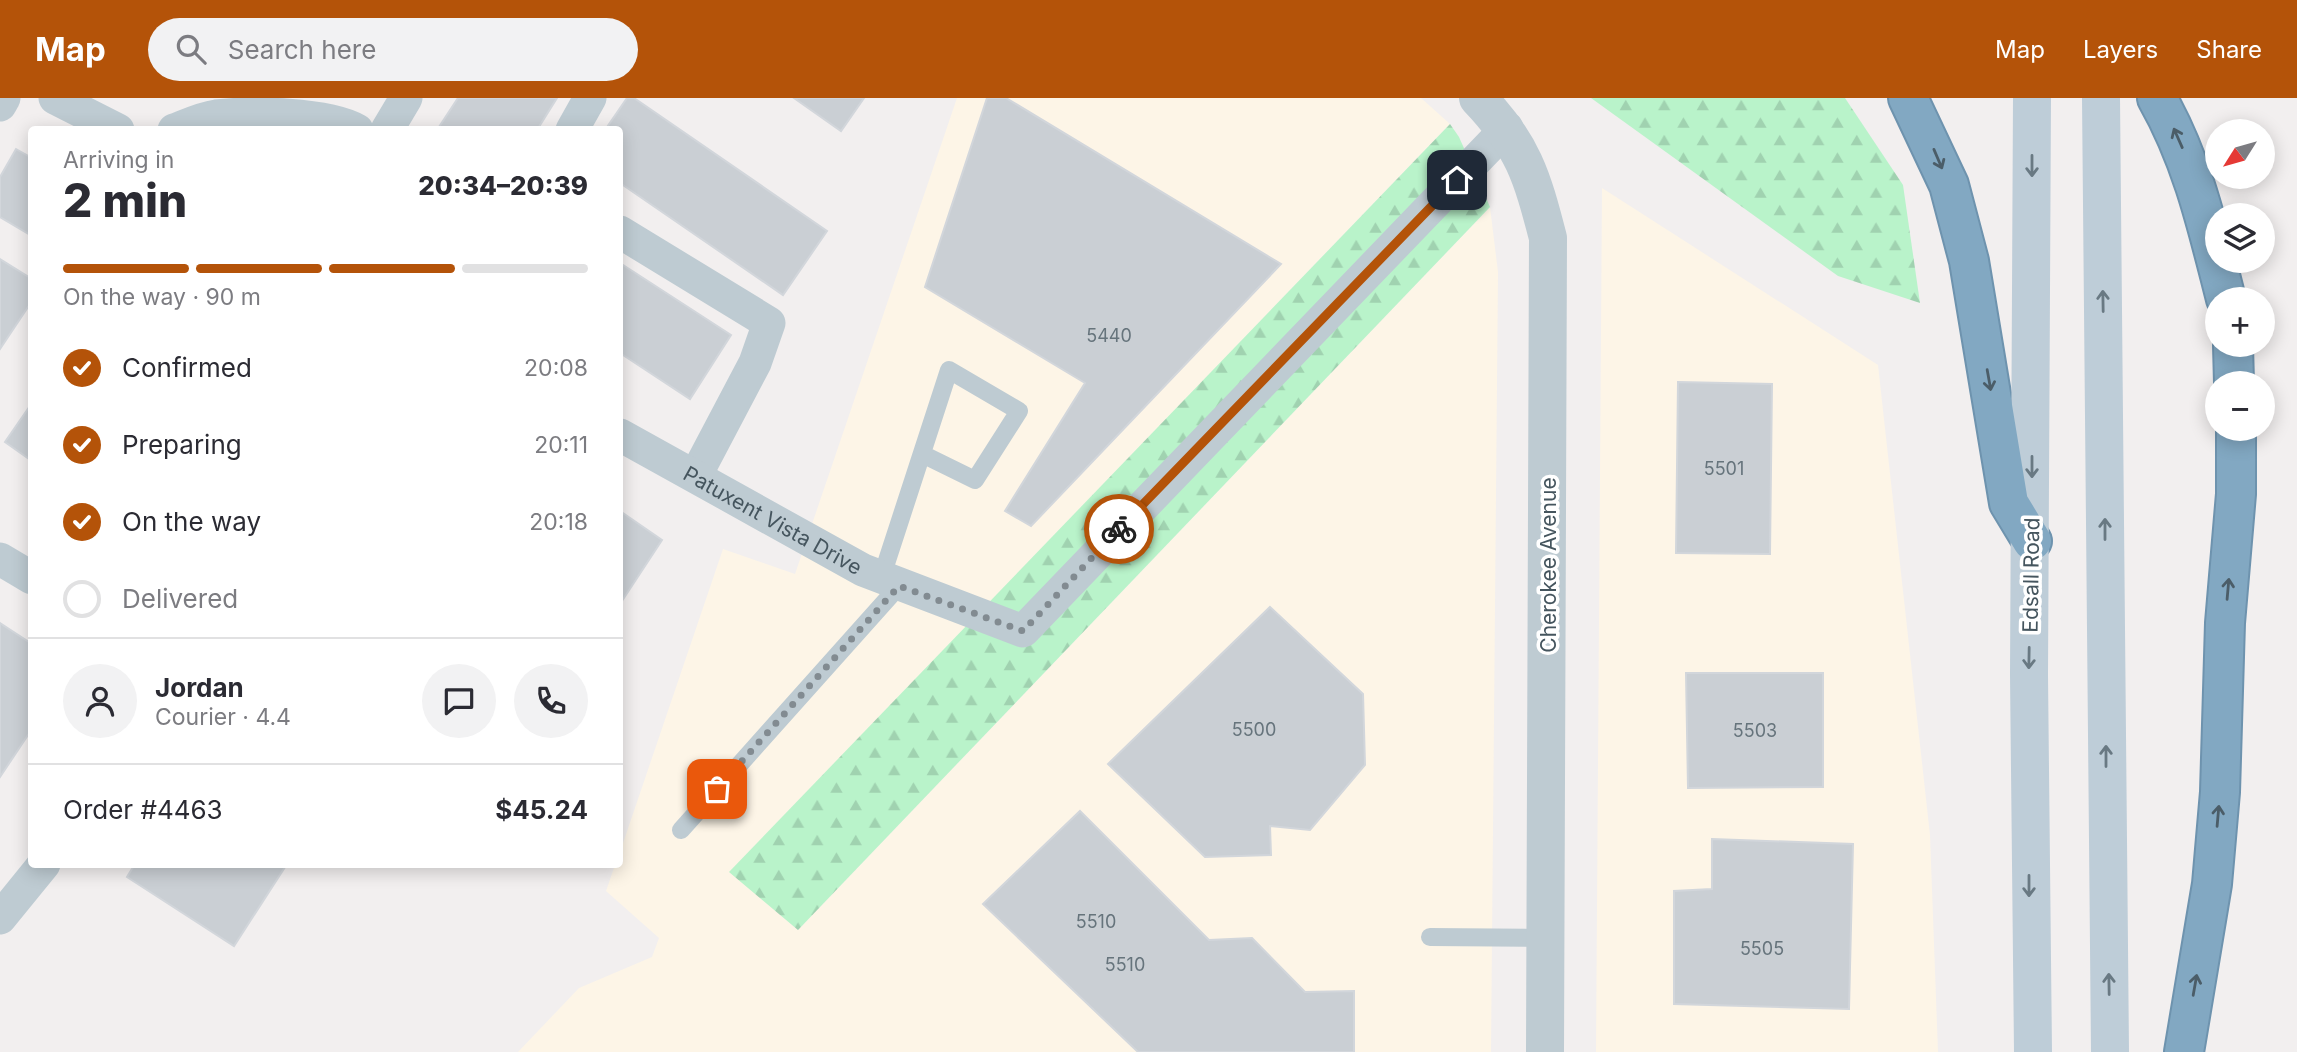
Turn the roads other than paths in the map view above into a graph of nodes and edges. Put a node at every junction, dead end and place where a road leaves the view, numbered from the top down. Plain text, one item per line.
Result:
1 (4, 98) edge
2 (55, 98) edge
3 (406, 98) edge
4 (590, 98) edge
5 (1478, 98) edge
6 (1908, 98) edge
7 (2032, 98) edge
8 (2101, 98) edge
9 (2157, 98) edge
10 (0, 105) edge
11 (352, 116) edge
12 (110, 126) edge
13 (186, 126) edge
14 (389, 126) edge
15 (574, 126) edge
16 (1507, 128) junction
17 (623, 234) edge
18 (2223, 287) edge
19 (623, 437) edge
20 (2236, 441) edge
21 (922, 454) junction
22 (696, 475) junction
23 (2032, 541) junction
24 (0, 559) edge
25 (28, 576) edge
26 (890, 582) junction
27 (681, 830) dead end
28 (41, 868) edge
29 (0, 918) edge
30 (1430, 937) dead end
31 (1546, 938) junction
32 (1545, 1052) edge
33 (2033, 1052) edge
34 (2110, 1052) edge
35 (2184, 1052) edge

1 - 10 street
2 - 12 street
3 - 14 street
4 - 15 street
5 - 16 street, Cherokee Avenue
6 -> 23 highway
7 -> 23 main road, Edsall Road
34 -> 8 main road
18 -> 9 highway
11 - 13 street
16 - 26 street, Patuxent Vista Drive
16 - 31 street, Cherokee Avenue
17 - 22 street
19 - 22 street, Patuxent Vista Drive
35 -> 20 highway
21 - 21 lane
21 - 26 lane
22 - 26 street, Patuxent Vista Drive
23 -> 33 main road, Edsall Road
24 - 25 street
26 - 27 lane
28 - 29 street
30 - 31 lane
31 - 32 street, Cherokee Avenue

